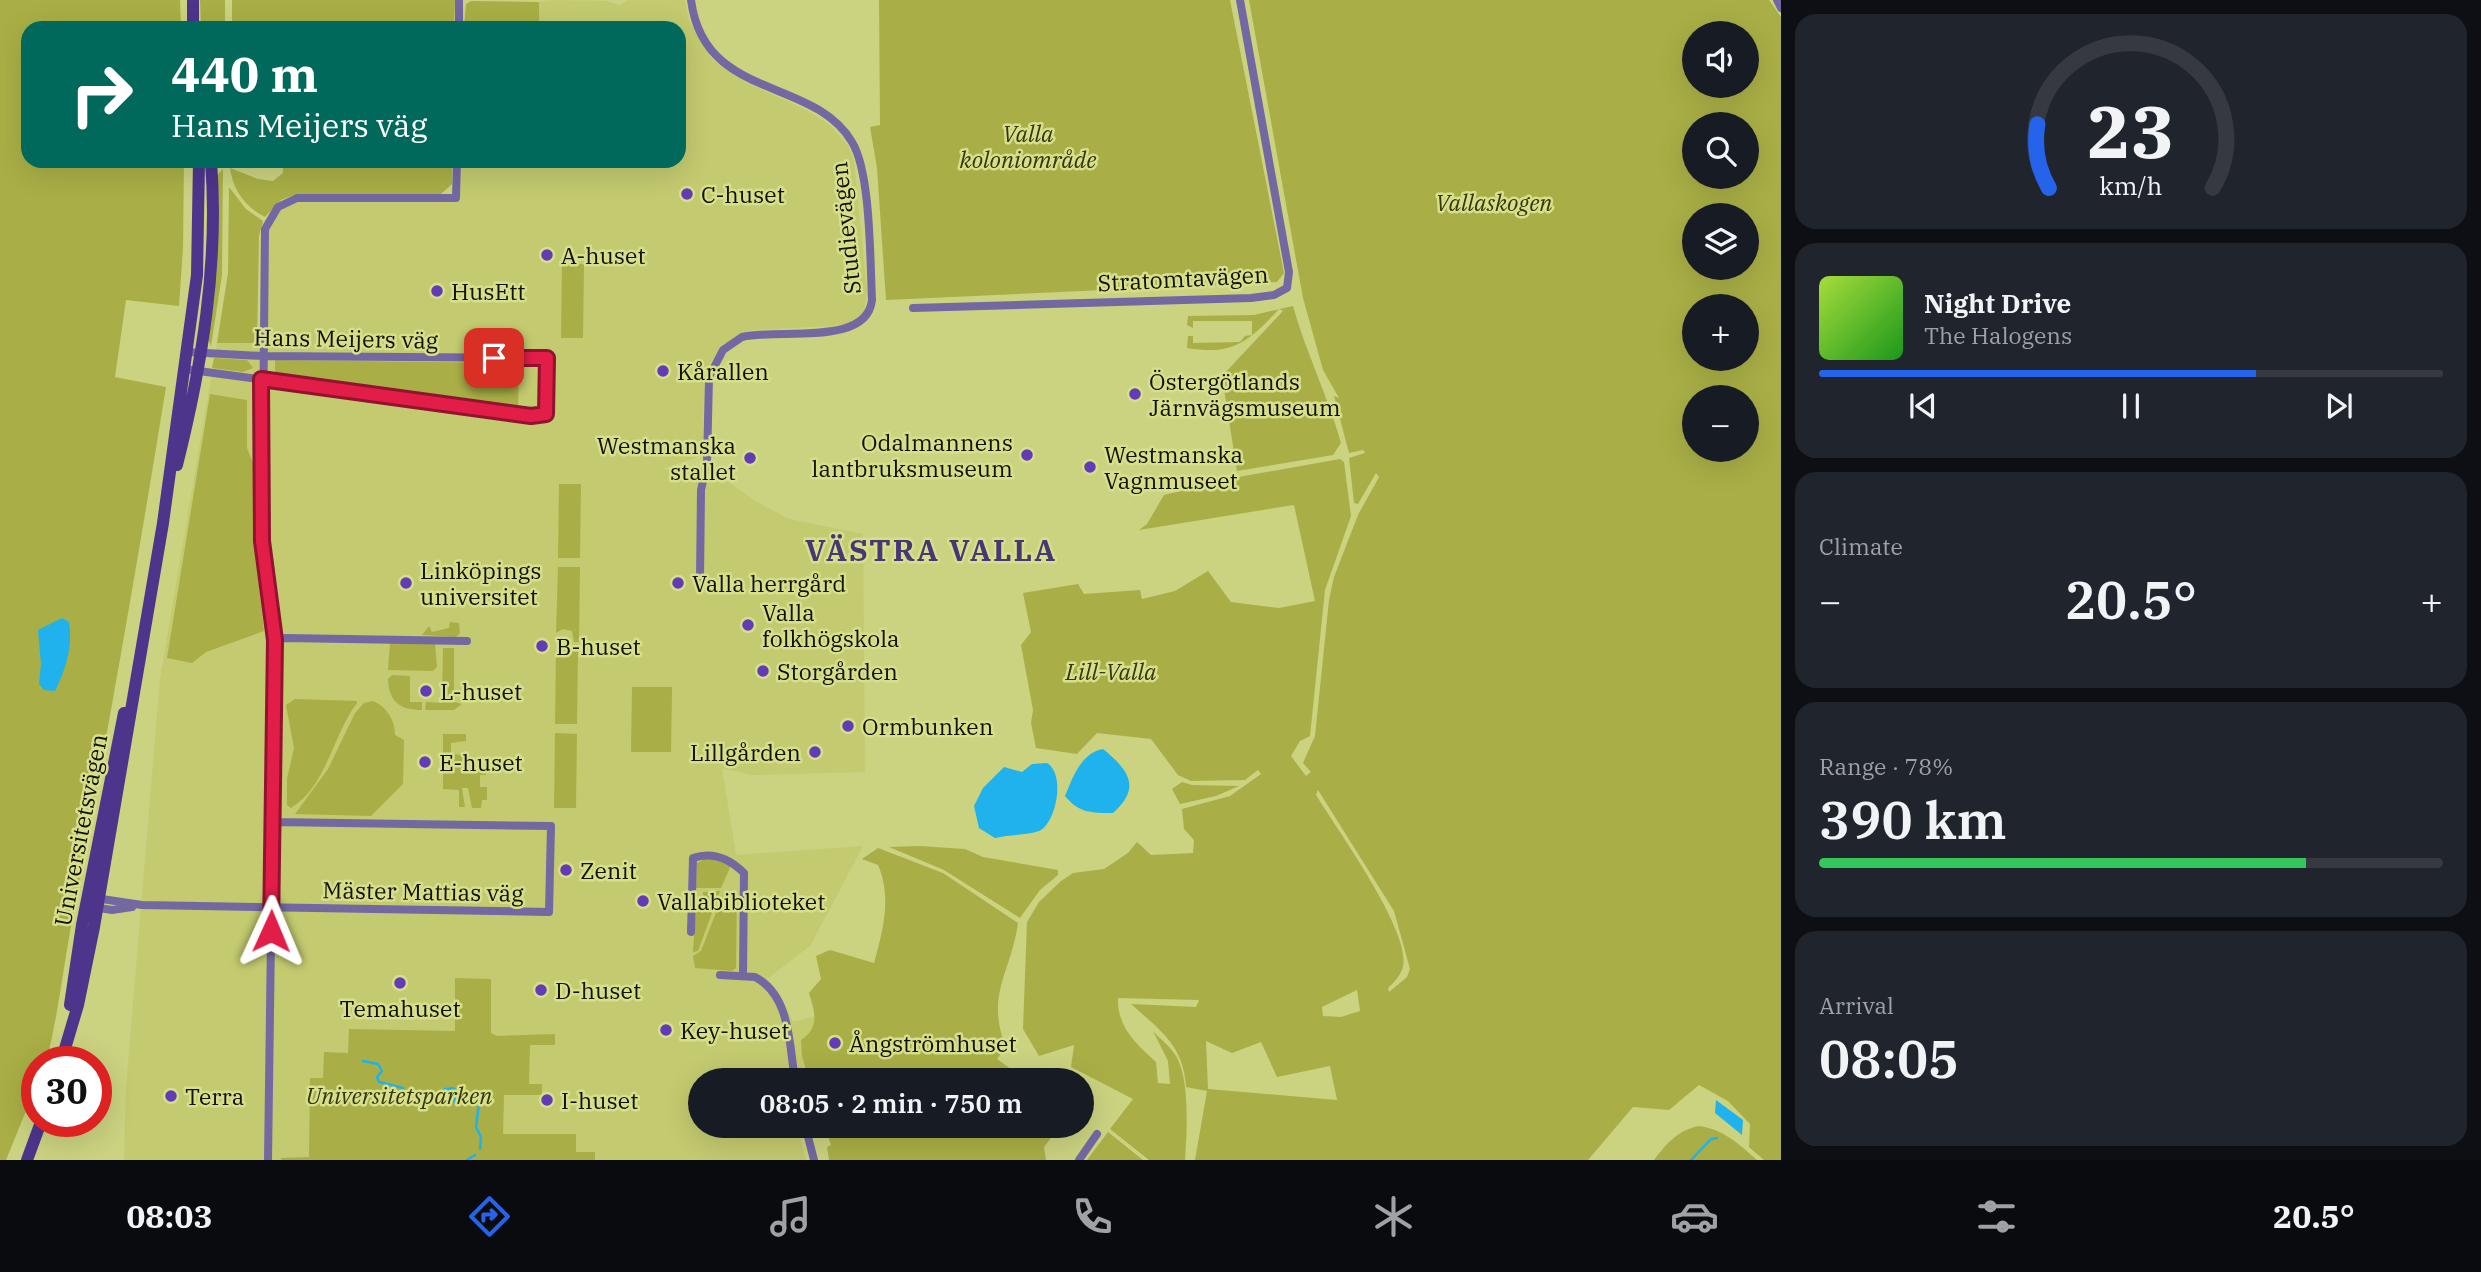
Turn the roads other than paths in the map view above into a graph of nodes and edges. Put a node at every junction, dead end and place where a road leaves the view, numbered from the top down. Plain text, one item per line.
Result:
1 (192, 0) edge
2 (459, 0) edge
3 (691, 0) edge
4 (1240, 0) edge
5 (1777, 0) edge
6 (1781, 8) edge
7 (194, 21) edge
8 (459, 21) edge
9 (198, 168) edge
10 (211, 168) edge
11 (457, 168) edge
12 (913, 308) dead end
13 (193, 353) junction
14 (262, 356) junction
15 (191, 370) junction
16 (261, 379) junction
17 (700, 579) dead end
18 (275, 640) junction
19 (467, 641) dead end
20 (273, 822) junction
21 (93, 902) junction
22 (272, 908) junction
23 (691, 932) dead end
24 (720, 975) dead end
25 (743, 976) junction
26 (65, 1046) edge
27 (793, 1068) edge
28 (1097, 1134) dead end
29 (35, 1137) edge
30 (808, 1138) edge
31 (27, 1160) edge
32 (268, 1160) edge
33 (814, 1160) edge
34 (1079, 1160) edge

1 - 7 main road
2 - 8 street
3 - 17 street, Studievägen
4 - 12 street, Stratomtavägen
5 - 6 street
9 - 13 main road, Universitetsvägen
10 - 13 main road, Universitetsvägen
11 - 14 street
13 - 14 street, Hans Meijers väg
13 - 15 main road, Universitetsvägen
14 - 16 street
14 - 16 street, Hans Meijers väg
15 - 16 street, Hans Meijers väg
15 - 21 main road, Universitetsvägen
16 - 18 street
18 - 19 street
18 - 20 street
20 - 22 street
20 - 22 street, Mäster Mattias väg
21 - 22 street, Mäster Mattias väg
21 - 26 main road, Universitetsvägen
22 - 32 street
23 - 25 street
24 - 25 street
25 - 27 street
28 - 34 street
29 - 31 main road
30 - 33 street

